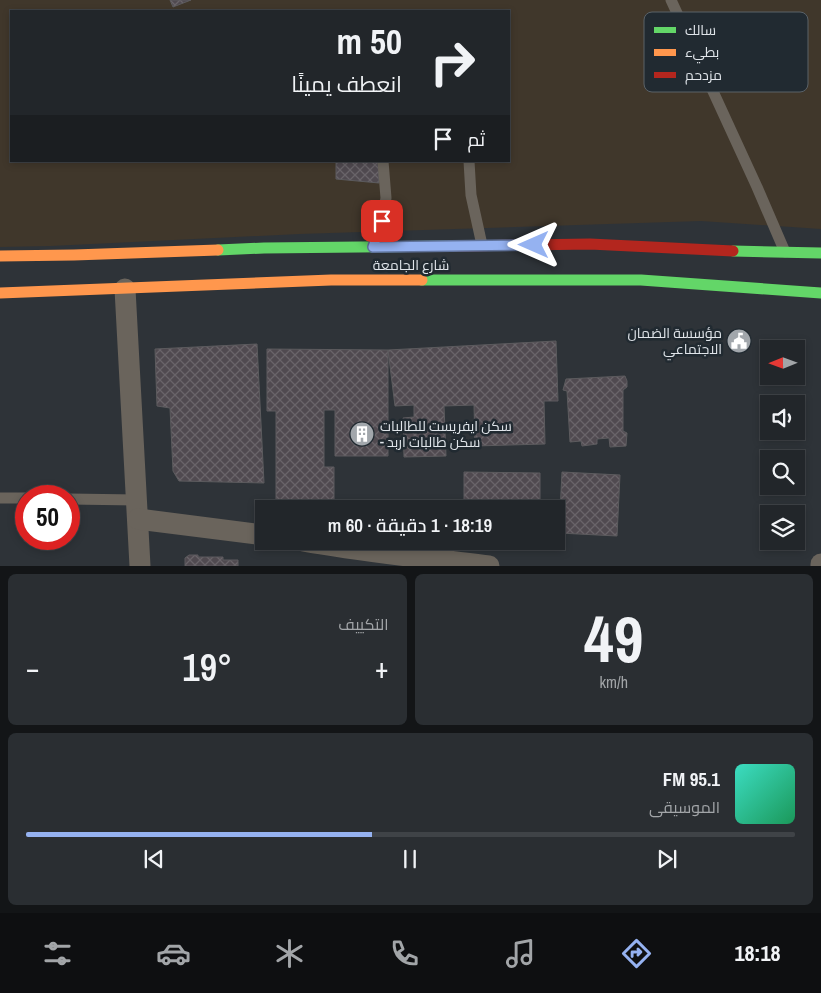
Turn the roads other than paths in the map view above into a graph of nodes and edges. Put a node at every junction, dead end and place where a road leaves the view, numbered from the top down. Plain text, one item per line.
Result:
1 (671, 0) edge
2 (677, 12) edge
3 (713, 92) edge
4 (383, 162) edge
5 (469, 162) edge
6 (482, 245) junction
7 (373, 247) junction
8 (2, 250) edge
9 (785, 252) junction
10 (821, 252) edge
11 (125, 289) junction
12 (0, 293) edge
13 (821, 293) edge
14 (0, 498) edge
15 (15, 498) edge
16 (80, 501) edge
17 (137, 510) junction
18 (255, 533) edge
19 (328, 550) edge
20 (348, 557) edge
21 (140, 566) edge
22 (489, 566) edge

1 - 2 lane
3 - 9 lane
4 - 7 lane
5 - 6 lane
6 - 7 main road, شارع الجامعة
6 - 9 main road, شارع الجامعة
7 - 8 main road, شارع الجامعة
9 - 10 main road, شارع الجامعة
11 - 12 main road, شارع الجامعة
11 - 13 main road, شارع الجامعة
11 - 17 street
14 - 15 lane
16 - 17 lane
17 - 18 street
17 - 21 street
19 - 20 street
20 - 22 street

